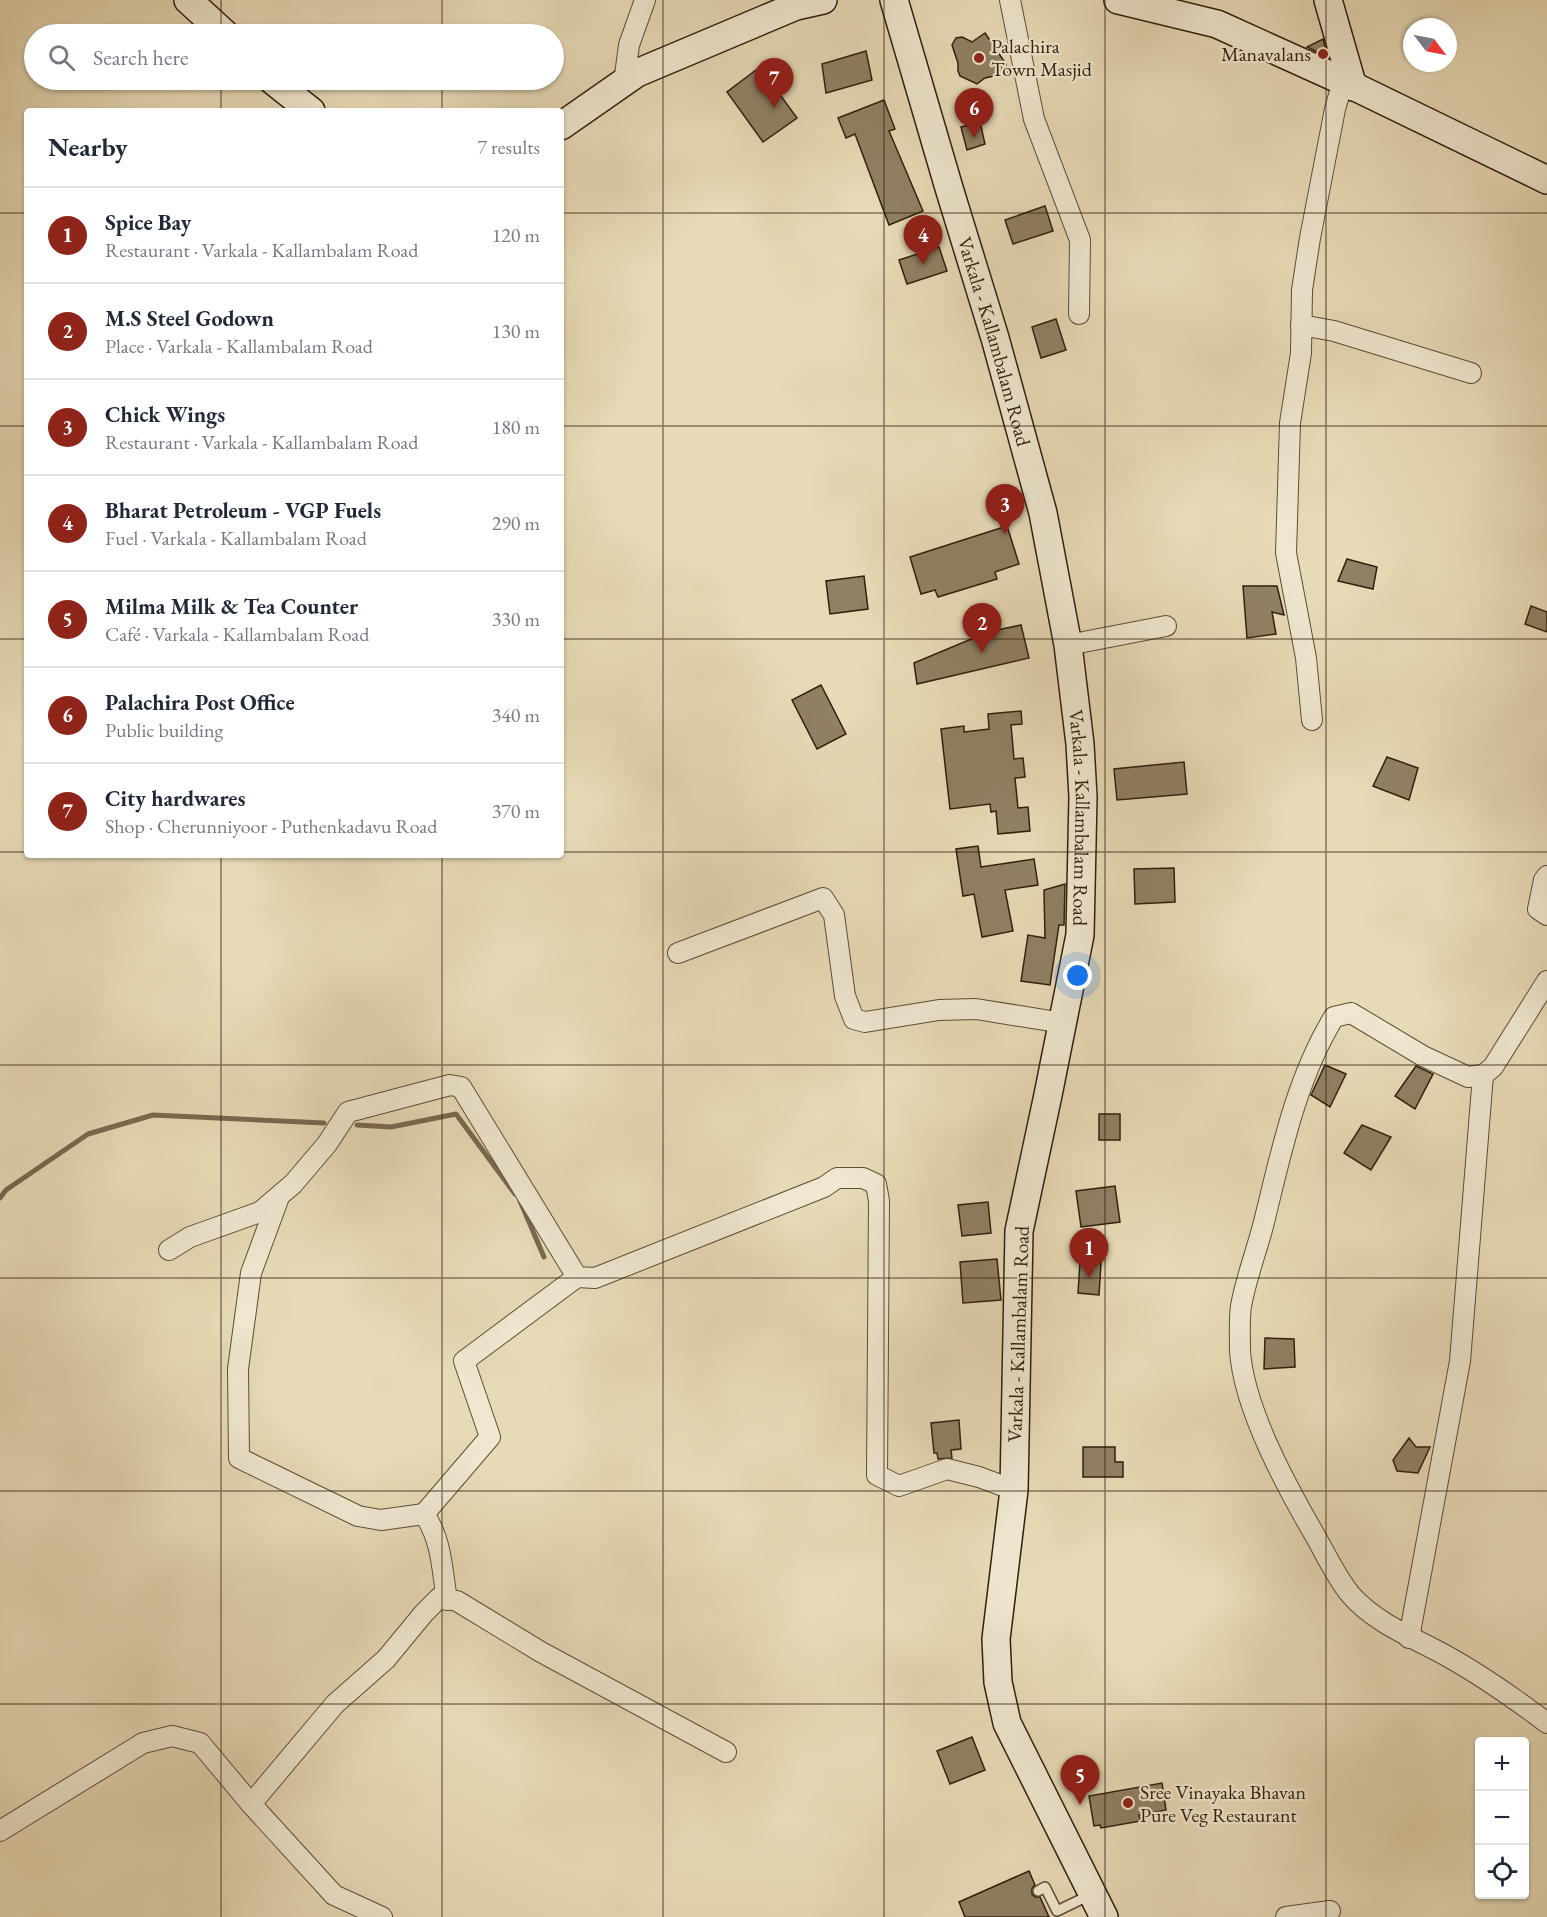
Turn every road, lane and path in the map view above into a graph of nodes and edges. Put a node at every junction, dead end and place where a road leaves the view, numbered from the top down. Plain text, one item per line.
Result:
1 (188, 0) edge
2 (645, 0) edge
3 (823, 0) edge
4 (894, 0) edge
5 (1010, 0) edge
6 (1118, 0) edge
7 (1328, 0) edge
8 (214, 24) edge
9 (624, 83) junction
10 (1348, 84) junction
11 (285, 90) edge
12 (307, 108) edge
13 (564, 124) edge
14 (1547, 180) edge
15 (1079, 314) dead end
16 (1301, 325) junction
17 (1471, 373) dead end
18 (1166, 626) dead end
19 (1068, 645) junction
20 (1312, 720) dead end
21 (1547, 876) edge
22 (1547, 915) edge
23 (678, 953) dead end
24 (1547, 981) edge
25 (1063, 1023) junction
26 (1483, 1075) junction
27 (280, 1195) junction
28 (169, 1250) dead end
29 (577, 1277) junction
30 (1014, 1490) junction
31 (424, 1514) junction
32 (447, 1600) junction
33 (1409, 1638) junction
34 (1547, 1723) edge
35 (726, 1752) dead end
36 (251, 1804) junction
37 (0, 1831) edge
38 (1038, 1891) dead end
39 (1098, 1906) edge
40 (1330, 1911) dead end
41 (382, 1917) edge
42 (1286, 1917) edge

1 - 8 main road
2 - 9 street
3 - 9 main road
4 - 19 main road, Varkala - Kallambalam Road
5 - 15 street
6 - 10 main road
7 - 10 main road
9 - 13 main road
10 - 14 main road
10 - 16 street
11 - 12 main road
16 - 17 street
16 - 20 street
18 - 19 street
19 - 25 main road, Varkala - Kallambalam Road
21 - 22 street
23 - 25 street
24 - 26 street
25 - 30 main road, Varkala - Kallambalam Road
26 - 33 street
26 - 33 street
27 - 28 street
27 - 29 street
27 - 31 street
29 - 30 street
29 - 31 street
30 - 39 main road, Varkala - Kallambalam Road
31 - 32 street
32 - 35 street
32 - 36 street
33 - 34 street
36 - 37 street
36 - 41 street
38 - 39 lane
40 - 42 street

